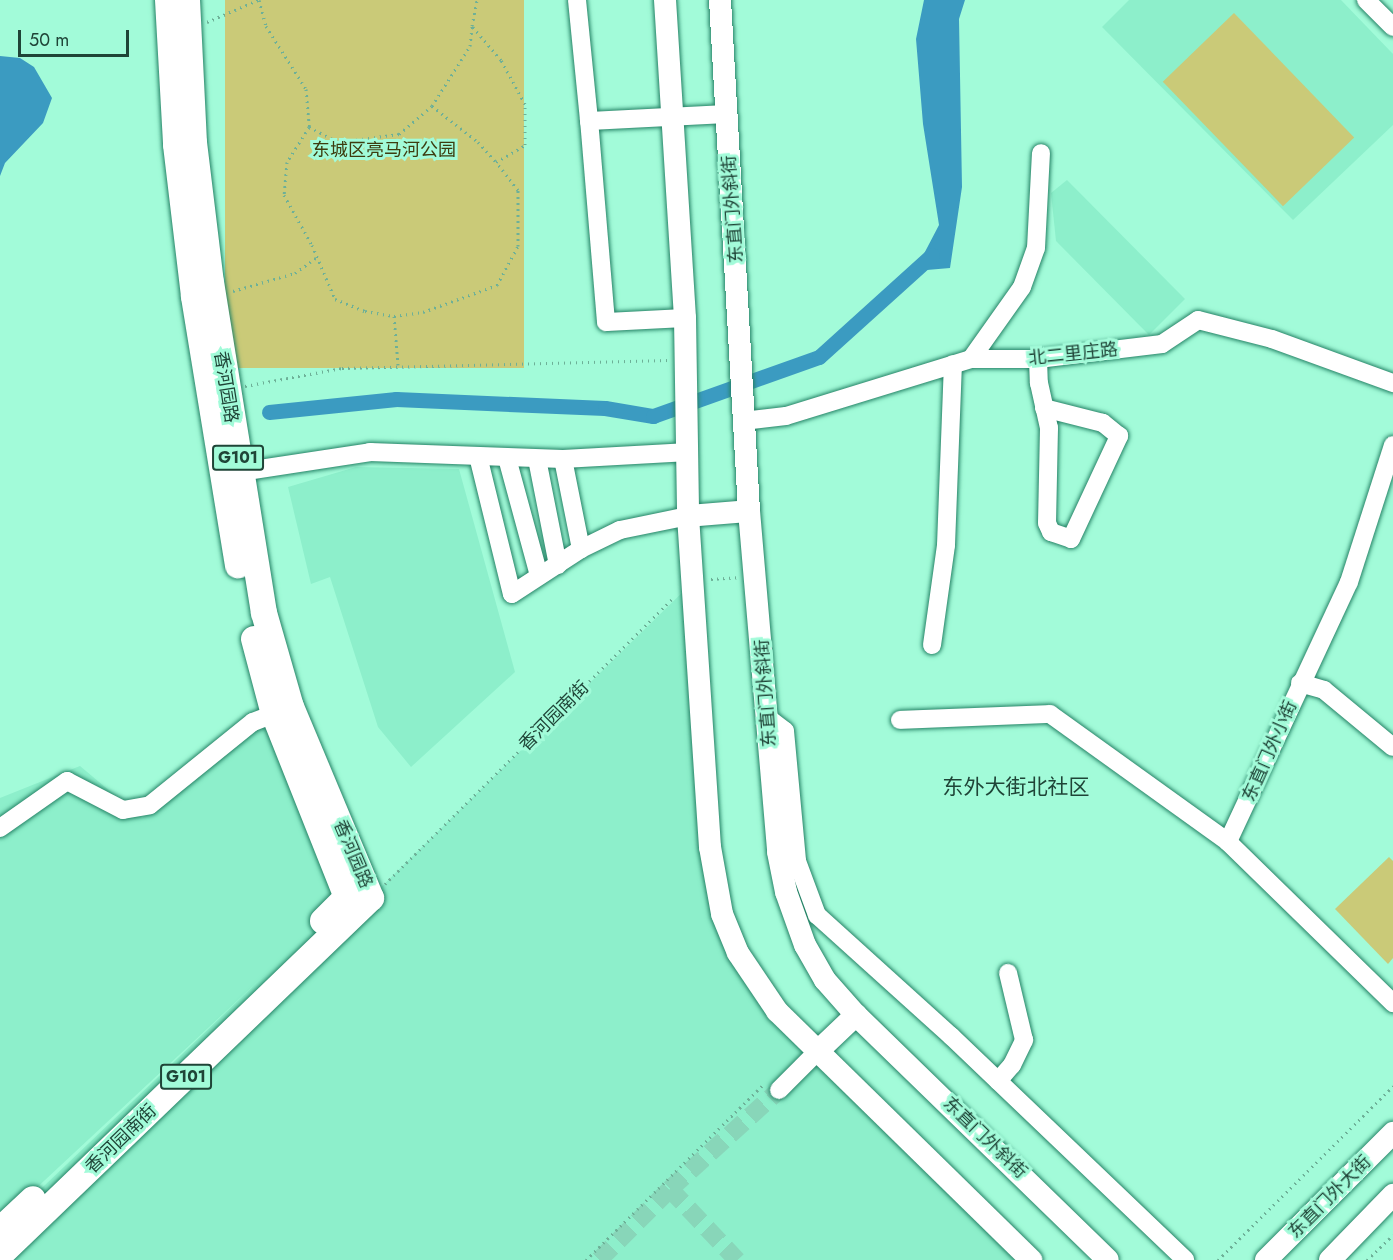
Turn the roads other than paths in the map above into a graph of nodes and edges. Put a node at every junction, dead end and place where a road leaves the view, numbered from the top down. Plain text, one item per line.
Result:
1 (168, 0) edge
2 (187, 0) edge
3 (577, 0) edge
4 (665, 0) edge
5 (720, 0) edge
6 (1366, 0) edge
7 (1393, 27) edge
8 (727, 114) junction
9 (672, 117) junction
10 (589, 121) junction
11 (1041, 153) dead end
12 (684, 318) junction
13 (1038, 359) junction
14 (962, 362) junction
15 (1393, 383) edge
16 (1044, 408) junction
17 (743, 421) junction
18 (1393, 445) edge
19 (689, 452) junction
20 (478, 456) junction
21 (507, 458) junction
22 (537, 459) junction
23 (563, 459) junction
24 (240, 472) junction
25 (749, 511) junction
26 (688, 516) junction
27 (581, 549) junction
28 (558, 565) junction
29 (539, 576) junction
30 (932, 645) dead end
31 (1300, 683) junction
32 (274, 714) junction
33 (768, 718) junction
34 (900, 720) dead end
35 (1393, 747) edge
36 (0, 828) edge
37 (1228, 842) junction
38 (359, 897) junction
39 (1008, 973) dead end
40 (1393, 1003) edge
41 (856, 1015) junction
42 (818, 1052) junction
43 (998, 1081) junction
44 (772, 1087) tunnel mouth
45 (1393, 1133) edge
46 (1393, 1195) edge
47 (0, 1230) edge
48 (0, 1255) edge
49 (1031, 1260) edge
50 (1108, 1260) edge
51 (1185, 1260) edge
52 (1266, 1260) edge
53 (1330, 1260) edge

1 - 32 highway, 香河园路 / G101
2 - 24 highway, 香河园路 / G101
3 - 10 street
4 - 9 main road
5 - 8 main road, 东直门外斜街
6 - 7 street
8 - 9 street
8 - 17 main road, 东直门外斜街
9 - 10 street
9 - 12 main road
10 - 12 street
11 - 14 street
12 - 19 main road
13 - 14 street, 北二里庄路
13 - 15 street, 北二里庄路
13 - 16 street
14 - 17 street, 北二里庄路
14 - 30 street
16 - 16 street
17 - 25 main road, 东直门外斜街
18 - 31 street, 东直门外小街
19 - 23 street
19 - 26 main road
20 - 21 street
20 - 24 street
20 - 29 street
21 - 22 street
21 - 29 street
22 - 23 street
22 - 28 street
23 - 27 street
24 - 38 highway, 香河园路 / G101
25 - 26 main road
25 - 33 main road, 东直门外斜街
26 - 27 street
26 - 42 main road
27 - 28 street
28 - 29 street
31 - 35 street
31 - 37 street, 东直门外小街
32 - 36 street
32 - 38 highway, 香河园路 / G101
33 - 41 main road, 东直门外斜街
33 - 43 street
34 - 37 street
37 - 40 street
38 - 47 highway, 香河园南街 / G101
38 - 48 highway, 香河园南街 / G101
39 - 43 street
41 - 42 main road
41 - 50 main road, 东直门外斜街
42 - 44 street
42 - 49 main road
43 - 51 street
45 - 52 main road, 东直门外大街
46 - 53 main road

